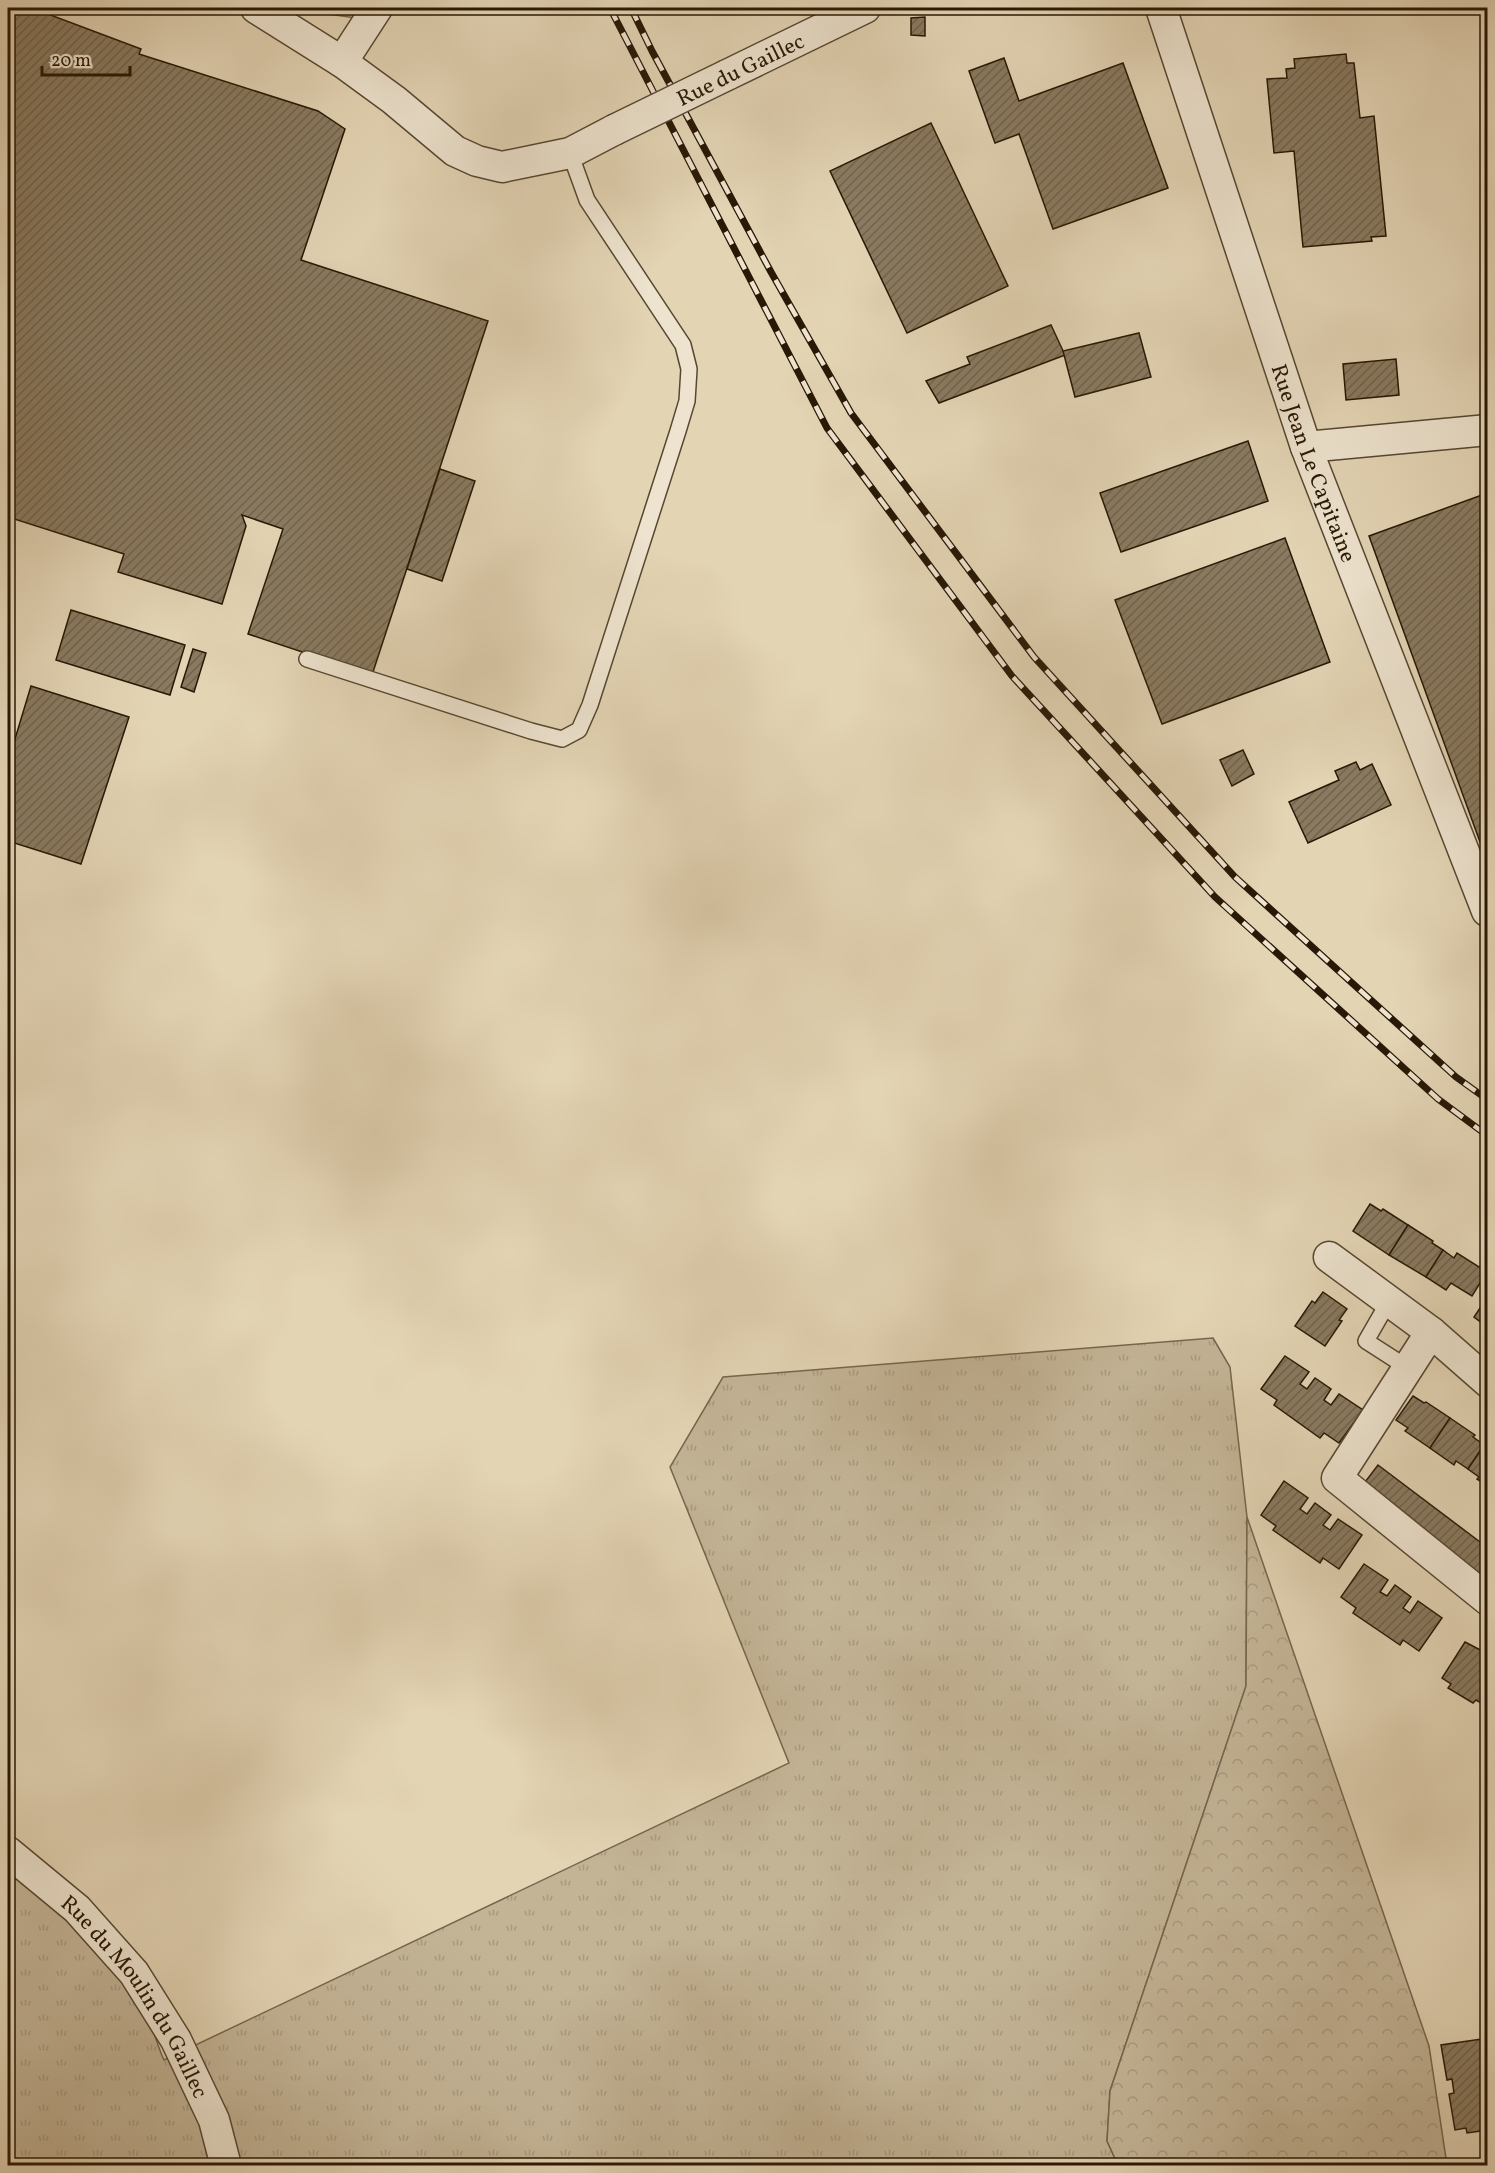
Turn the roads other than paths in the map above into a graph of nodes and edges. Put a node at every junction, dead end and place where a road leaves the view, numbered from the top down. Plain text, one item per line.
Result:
1 (256, 8) edge
2 (377, 8) edge
3 (865, 8) edge
4 (1161, 8) edge
5 (342, 62) junction
6 (570, 153) junction
7 (1488, 430) edge
8 (1306, 447) junction
9 (307, 659) dead end
10 (1487, 911) edge
11 (1329, 1257) dead end
12 (1389, 1301) junction
13 (1431, 1332) junction
14 (1408, 1368) junction
15 (1488, 1382) edge
16 (1488, 1600) edge
17 (8, 1852) edge
18 (226, 2166) edge

1 - 5 street
2 - 5 street
3 - 6 street, Rue du Gaillec, bridge
4 - 8 street, Rue Jean Le Capitaine
5 - 6 street
6 - 9 lane
7 - 8 street
8 - 10 street, Rue Jean Le Capitaine
11 - 12 street
12 - 13 street
12 - 14 lane
13 - 14 street
13 - 15 street
14 - 16 street
17 - 18 street, Rue du Moulin du Gaillec

